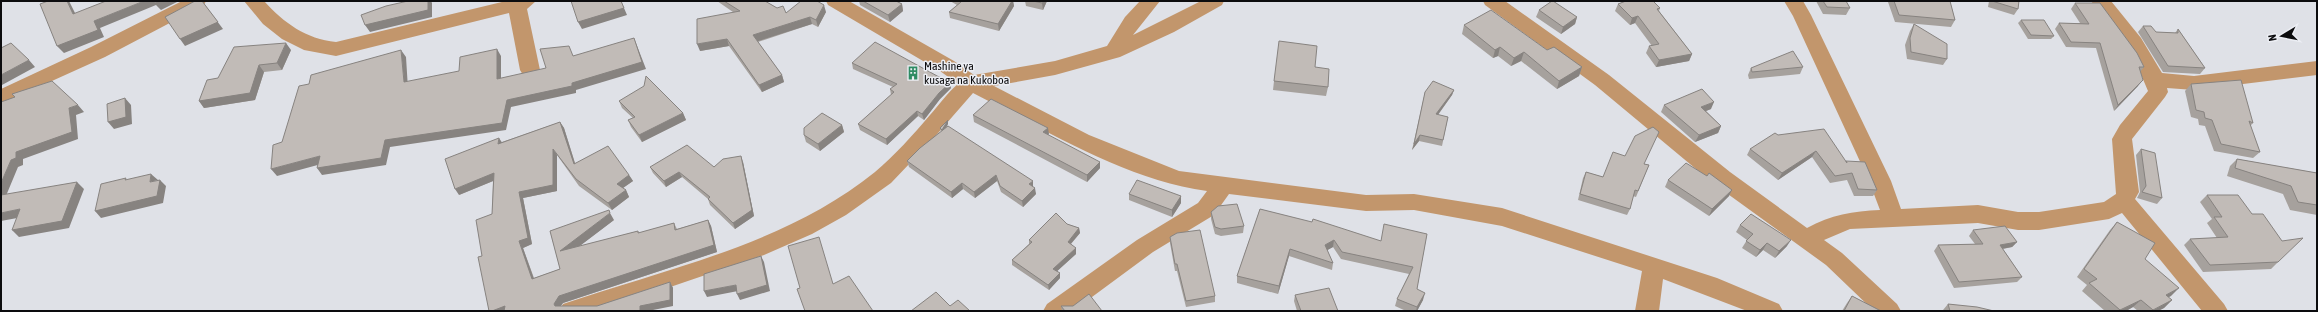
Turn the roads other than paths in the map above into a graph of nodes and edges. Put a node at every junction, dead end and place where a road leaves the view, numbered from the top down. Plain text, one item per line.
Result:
1 (197, 1) edge
2 (253, 1) edge
3 (1151, 1) edge
4 (1215, 1) edge
5 (1492, 1) edge
6 (1793, 1) edge
7 (2100, 1) edge
8 (523, 3) edge
9 (850, 4) edge
10 (1114, 52) junction
11 (2317, 68) edge
12 (530, 70) edge
13 (2155, 80) junction
14 (971, 83) junction
15 (1, 97) edge
16 (1224, 185) junction
17 (2124, 200) junction
18 (1894, 218) junction
19 (1807, 238) junction
20 (1654, 266) junction
21 (572, 311) edge
22 (1055, 311) edge
23 (1647, 311) edge
24 (1771, 311) edge
25 (1889, 311) edge
26 (2216, 311) edge

1 - 15 street
2 - 8 street
3 - 10 street
4 - 10 street
5 - 19 street
6 - 18 street
7 - 13 street
8 - 12 street
9 - 14 street
10 - 14 street
11 - 13 street
13 - 17 street
14 - 16 street
14 - 21 street
16 - 20 street
16 - 22 street
17 - 18 street
17 - 26 street
18 - 19 street
19 - 25 street
20 - 23 street
20 - 24 street

